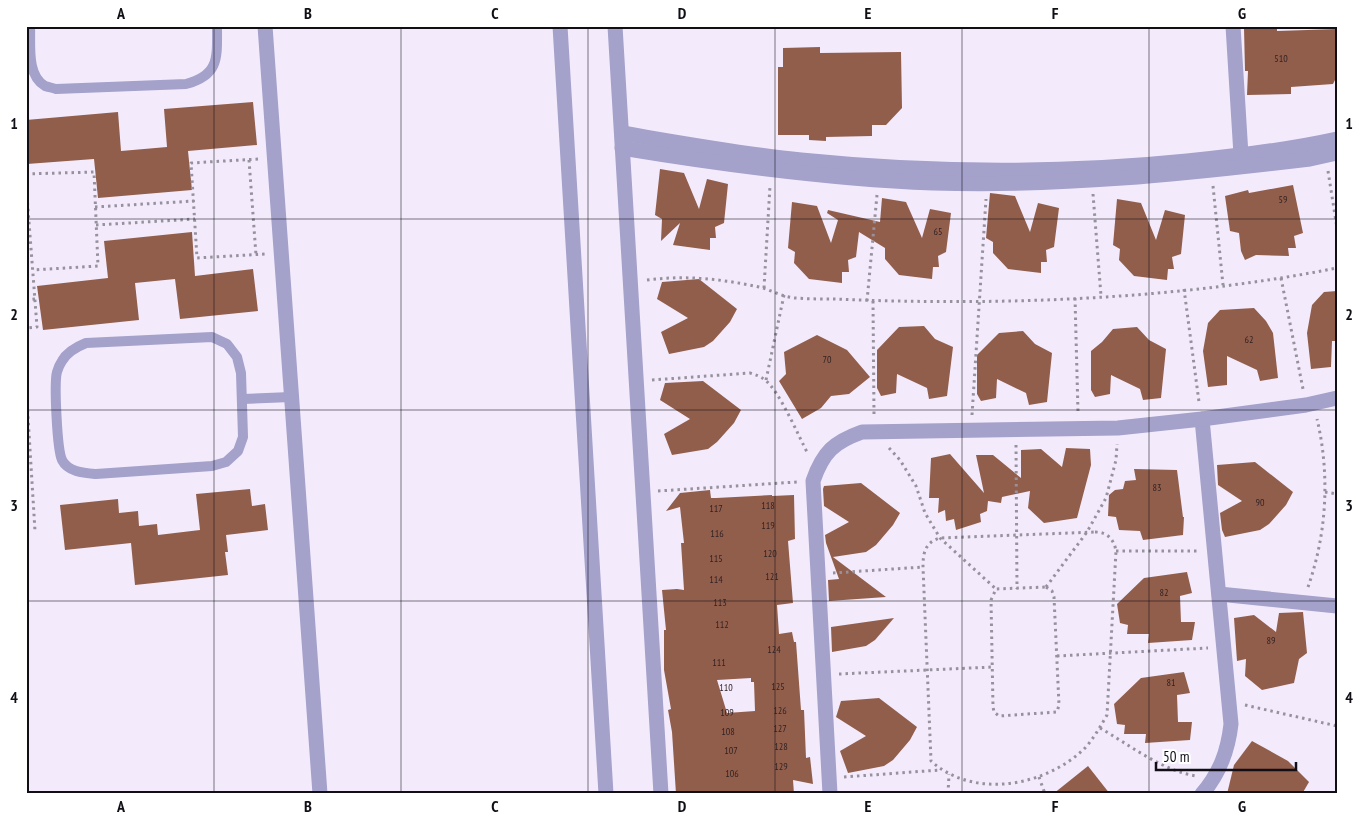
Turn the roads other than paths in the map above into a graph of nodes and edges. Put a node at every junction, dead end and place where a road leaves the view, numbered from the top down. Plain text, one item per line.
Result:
1 (30, 26) edge
2 (217, 26) edge
3 (265, 26) edge
4 (560, 26) edge
5 (616, 26) edge
6 (1233, 26) edge
7 (1337, 139) edge
8 (622, 140) junction
9 (1331, 154) edge
10 (1241, 156) junction
11 (292, 397) junction
12 (1337, 398) edge
13 (242, 399) junction
14 (1202, 419) junction
15 (1219, 594) junction
16 (1337, 606) edge
17 (320, 794) edge
18 (606, 794) edge
19 (661, 794) edge
20 (830, 794) edge
21 (1202, 794) edge

1 - 2 lane
3 - 11 street
4 - 18 street
5 - 8 street
6 - 10 street
7 - 10 street
8 - 9 street
8 - 10 street
8 - 19 street
11 - 13 lane
11 - 17 street
12 - 14 street
13 - 13 lane
14 - 15 street
14 - 20 street
15 - 16 street
15 - 21 street

